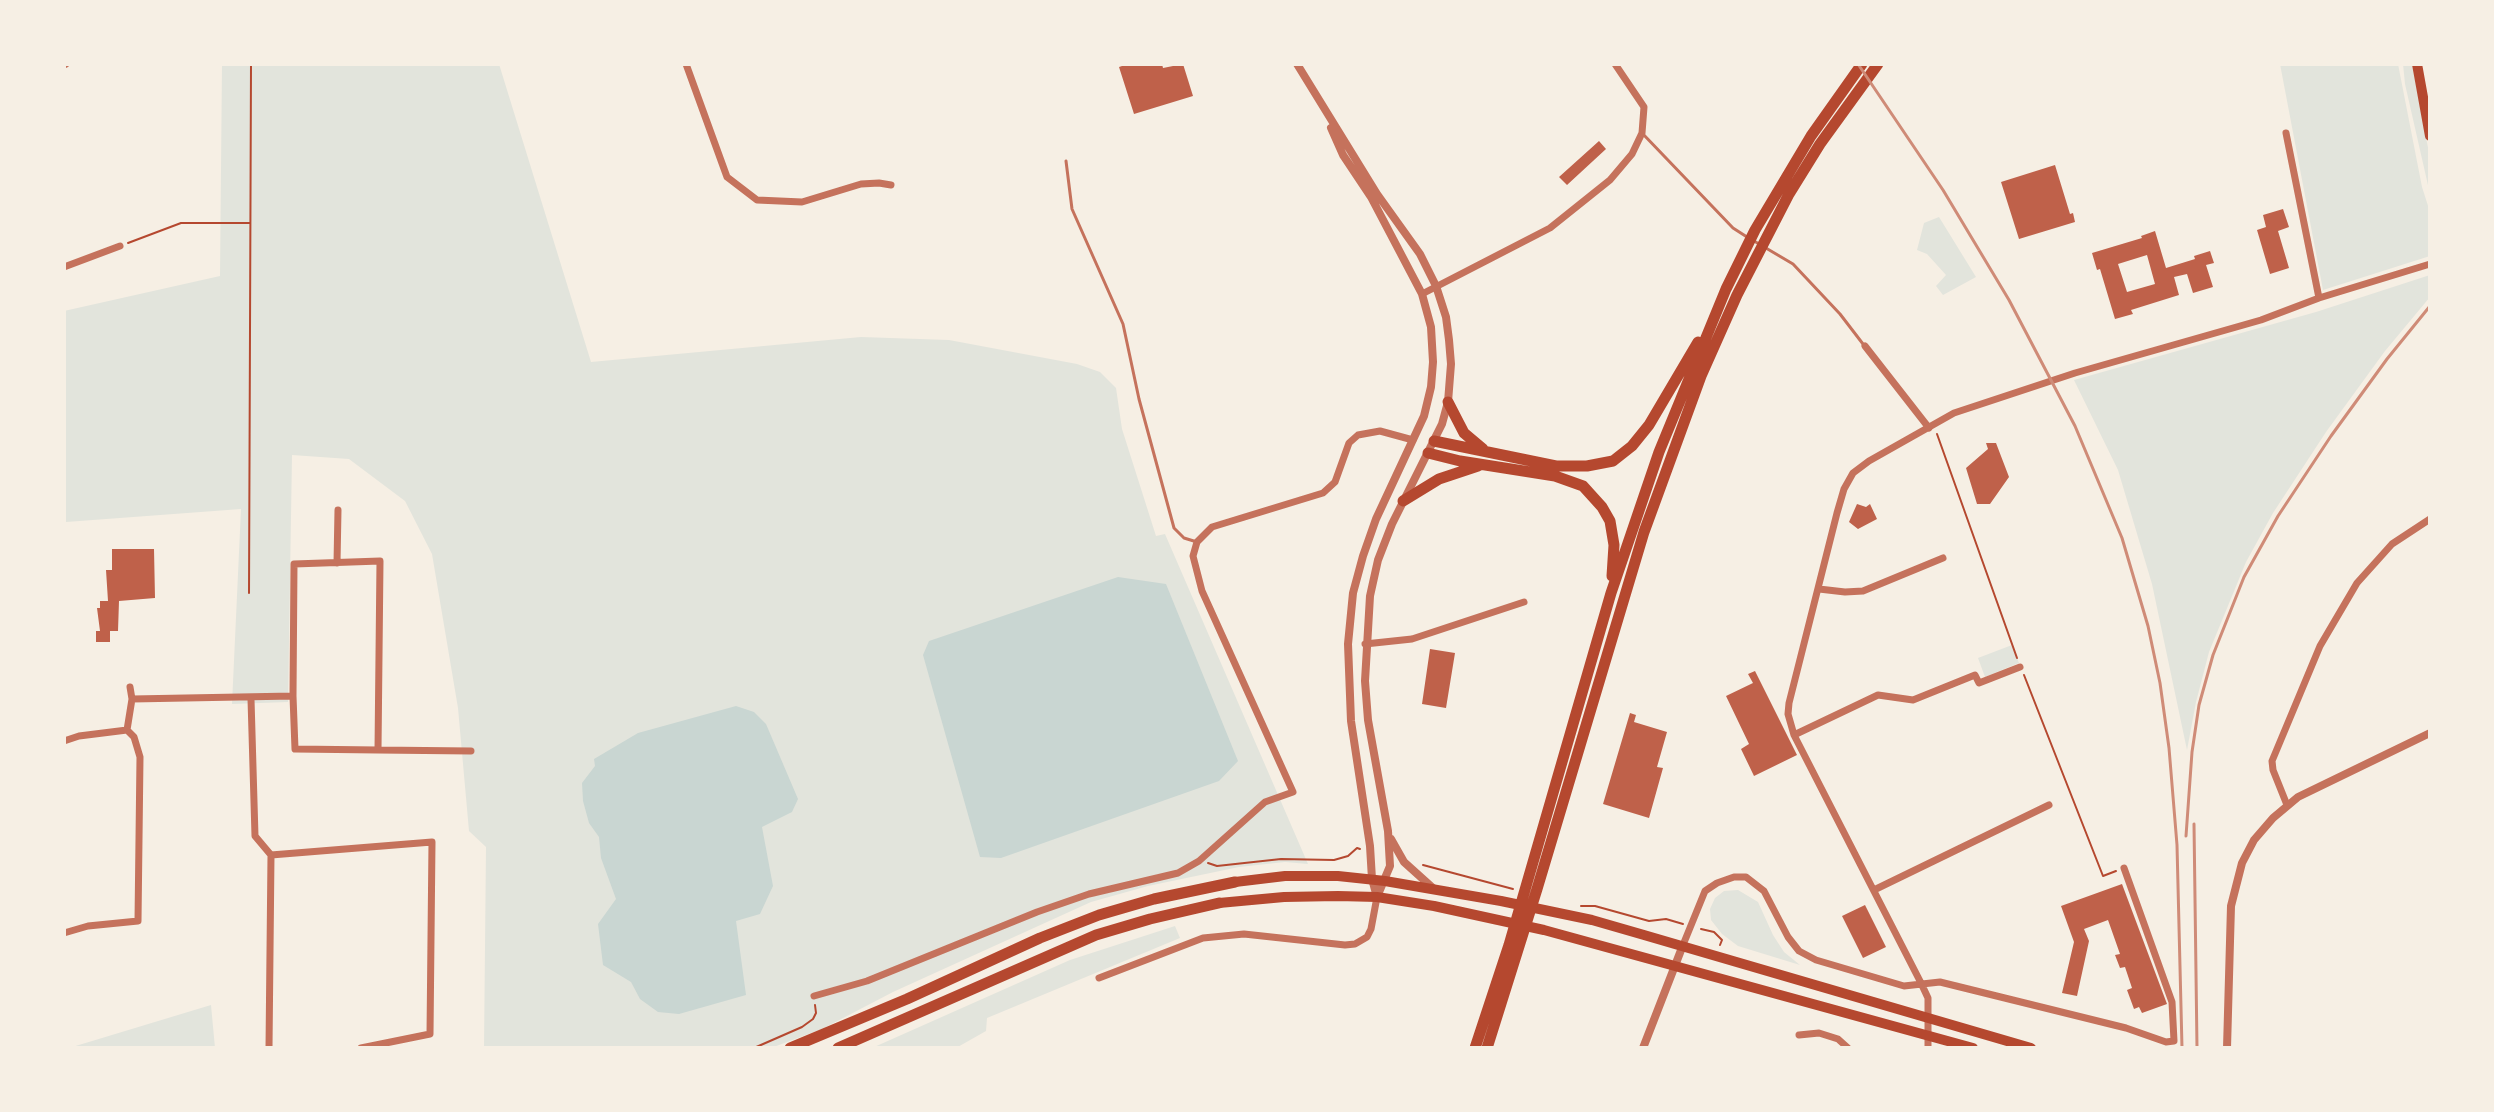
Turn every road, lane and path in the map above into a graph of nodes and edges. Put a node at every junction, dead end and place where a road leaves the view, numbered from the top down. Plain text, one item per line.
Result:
1 (251, 64) edge
2 (686, 64) edge
3 (1297, 64) edge
4 (1615, 64) edge
5 (1862, 64) edge
6 (1878, 64) edge
7 (2417, 64) edge
8 (1323, 108) junction
9 (1642, 133) junction
10 (2286, 133) dead end
11 (2430, 136) edge
12 (1066, 161) dead end
13 (891, 185) dead end
14 (251, 223) junction
15 (1761, 232) junction
16 (120, 246) joint
17 (1749, 256) junction
18 (2430, 264) edge
19 (64, 267) edge
20 (1436, 286) junction
21 (1726, 289) junction
22 (1422, 294) junction
23 (2319, 298) junction
24 (1865, 346) joint
25 (1448, 402) junction
26 (1929, 428) junction
27 (1413, 440) junction
28 (1431, 447) junction
29 (1487, 452) junction
30 (1486, 465) junction
31 (1403, 501) junction
32 (338, 510) dead end
33 (2430, 519) edge
34 (1197, 542) junction
35 (1943, 558) dead end
36 (337, 563) junction
37 (1819, 589) junction
38 (249, 593) dead end
39 (1611, 593) junction
40 (1524, 602) dead end
41 (1365, 644) junction
42 (2020, 667) dead end
43 (130, 687) dead end
44 (293, 696) junction
45 (132, 699) junction
46 (251, 699) junction
47 (127, 730) junction
48 (2430, 733) edge
49 (1794, 735) junction
50 (64, 741) edge
51 (378, 750) junction
52 (471, 751) dead end
53 (2049, 805) dead end
54 (2287, 805) junction
55 (1388, 831) junction
56 (1357, 848) dead end
57 (271, 855) junction
58 (1199, 861) junction
59 (2124, 868) dead end
60 (1372, 879) junction
61 (1385, 881) junction
62 (1235, 882) joint
63 (1532, 888) junction
64 (1434, 889) junction
65 (1876, 889) junction
66 (1377, 897) junction
67 (1219, 903) joint
68 (1666, 919) dead end
69 (1689, 926) junction
70 (64, 933) edge
71 (1683, 945) junction
72 (1717, 955) junction
73 (1675, 966) junction
74 (1099, 978) dead end
75 (1921, 983) junction
76 (814, 996) joint
77 (1799, 1035) dead end
78 (269, 1048) edge
79 (361, 1048) edge
80 (754, 1048) edge
81 (790, 1048) edge
82 (838, 1048) edge
83 (1475, 1048) edge
84 (1487, 1048) edge
85 (1643, 1048) edge
86 (1848, 1048) edge
87 (1928, 1048) edge
88 (1973, 1048) edge
89 (2031, 1048) edge
90 (2227, 1048) edge

1 - 14 path
2 - 13 street
3 - 8 street
4 - 9 street
5 - 15 highway
6 - 15 highway
7 - 11 main road
8 - 20 street
8 - 22 street
9 - 20 street
9 - 24 lane
10 - 23 street
12 - 34 lane
14 - 16 path
14 - 38 path
15 - 17 highway
16 - 19 street
17 - 21 highway
17 - 63 highway
18 - 23 street
20 - 22 street
20 - 25 street
21 - 29 highway
21 - 39 highway
22 - 27 street
23 - 26 street
24 - 26 street
25 - 28 street
25 - 29 highway
26 - 37 street
27 - 28 street
27 - 34 street
27 - 60 street
28 - 29 highway
28 - 30 highway
28 - 31 street
30 - 31 highway
30 - 39 highway
31 - 41 street
32 - 36 street
33 - 54 street
34 - 58 street
35 - 37 street
36 - 44 street
36 - 51 street
37 - 49 street
39 - 63 highway
40 - 41 street
41 - 55 street
42 - 49 street
43 - 45 street
44 - 46 street
44 - 51 street
45 - 46 street
45 - 47 street
46 - 57 street
47 - 50 street
47 - 70 street
48 - 54 street
49 - 65 street
51 - 52 street
53 - 65 street
54 - 90 street
55 - 61 street
55 - 64 street
56 - 58 path
57 - 78 street
57 - 79 street
58 - 76 street
59 - 75 street
60 - 61 main road
60 - 62 main road
60 - 66 street
61 - 64 main road
61 - 66 street
62 - 81 highway
63 - 83 highway
63 - 84 highway
64 - 71 main road
65 - 75 street
66 - 67 main road
66 - 73 main road
66 - 74 street
67 - 82 highway
68 - 69 path
69 - 71 street
69 - 72 path
69 - 75 street
71 - 72 main road
71 - 73 street
72 - 89 main road
73 - 85 street
73 - 88 main road
75 - 87 street
76 - 80 path
77 - 86 street

